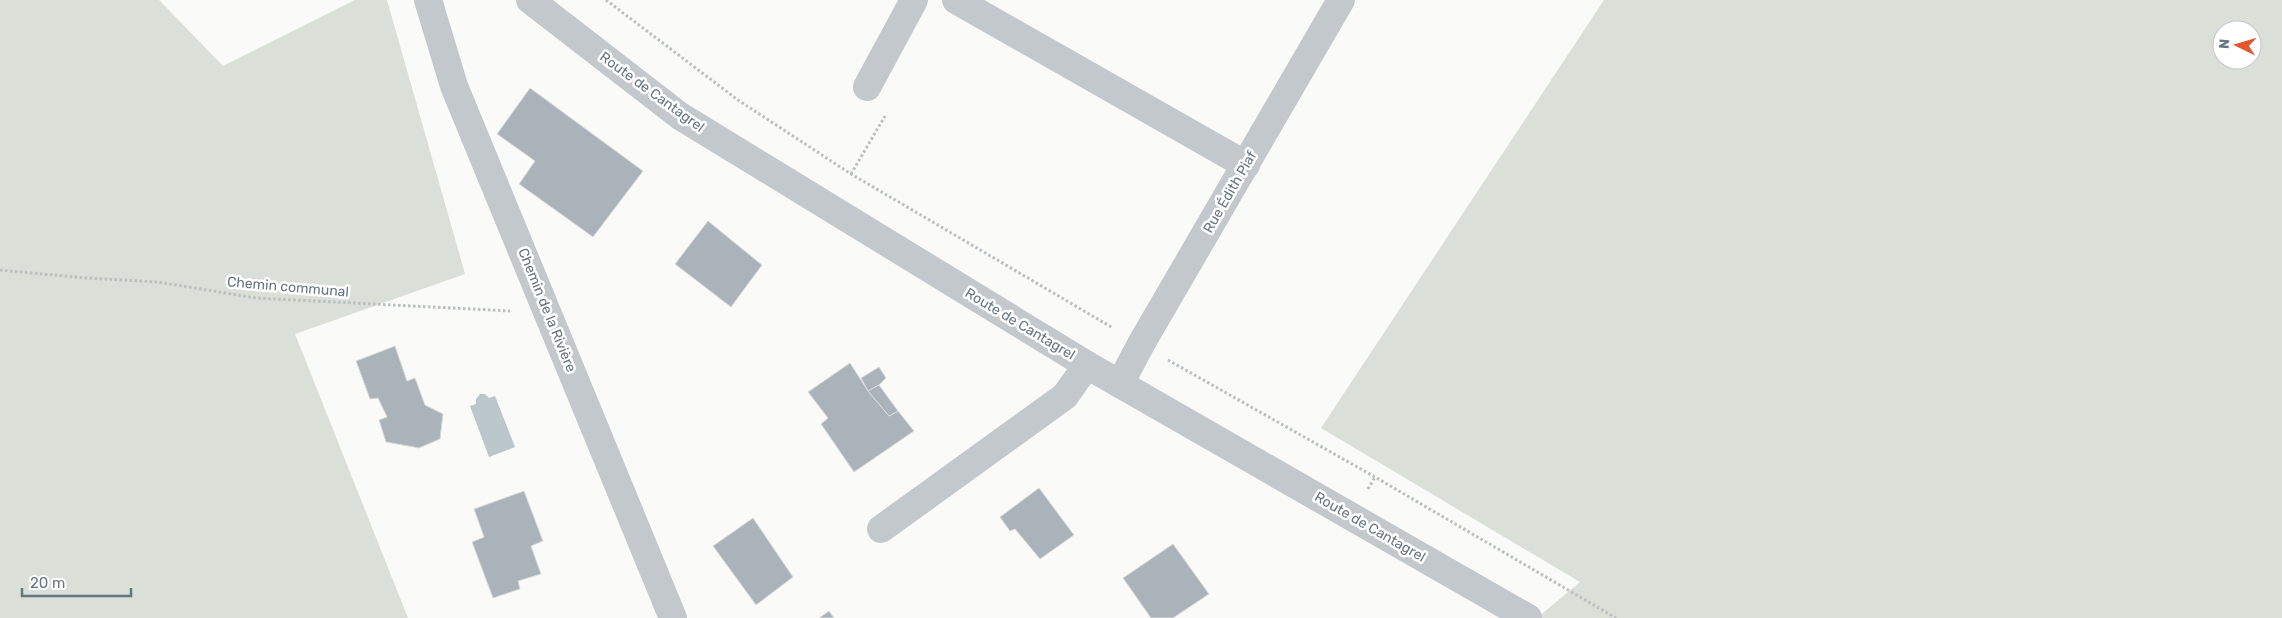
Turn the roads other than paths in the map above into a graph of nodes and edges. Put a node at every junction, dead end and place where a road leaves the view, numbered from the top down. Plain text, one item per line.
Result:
1 (428, 0) edge
2 (530, 0) edge
3 (914, 0) edge
4 (956, 0) edge
5 (1341, 0) edge
6 (867, 87) dead end
7 (1246, 165) junction
8 (1087, 365) junction
9 (1120, 384) junction
10 (881, 529) dead end
11 (673, 618) edge
12 (1528, 618) edge

1 - 11 street, Chemin de la Rivière
2 - 8 street, Route de Cantagrel
3 - 6 street
4 - 7 street
5 - 7 street, Rue Édith Piaf
7 - 9 street, Rue Édith Piaf
8 - 9 street, Route de Cantagrel
8 - 10 street
9 - 12 street, Route de Cantagrel

